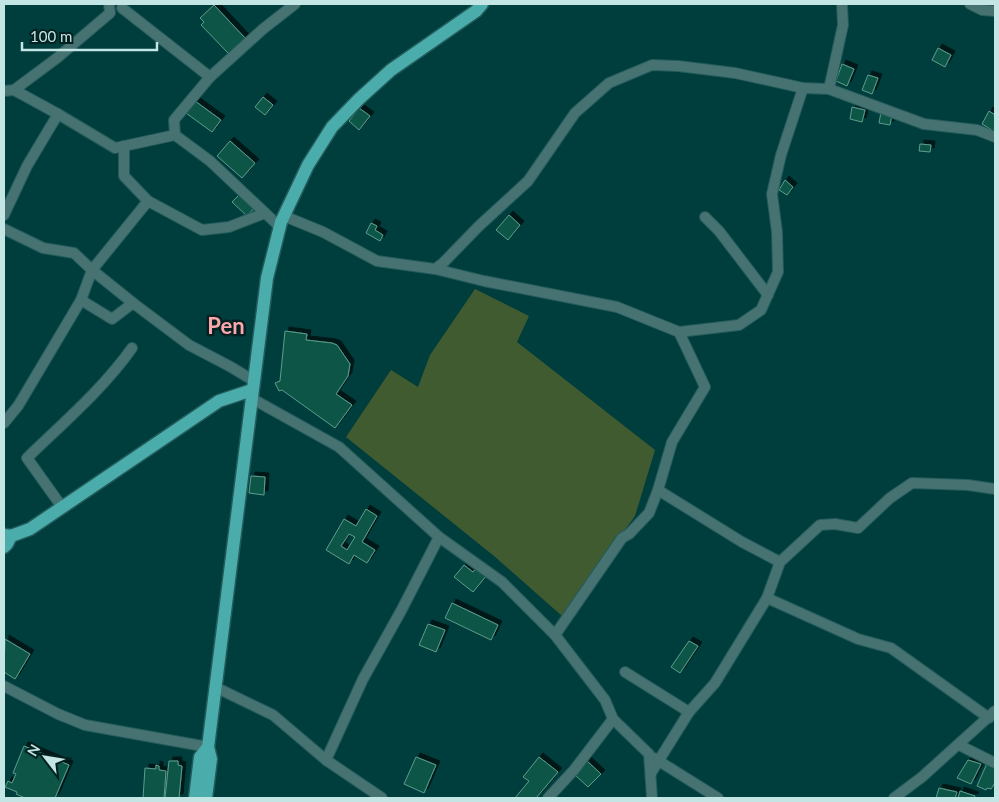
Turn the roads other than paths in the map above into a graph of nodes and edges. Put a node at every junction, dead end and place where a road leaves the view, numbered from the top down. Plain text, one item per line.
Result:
1 (295, 4) edge
2 (482, 4) edge
3 (842, 4) edge
4 (970, 4) edge
5 (124, 6) edge
6 (984, 7) edge
7 (110, 8) edge
8 (995, 11) edge
9 (210, 77) junction
10 (802, 88) junction
11 (829, 89) junction
12 (9, 91) edge
13 (58, 114) junction
14 (174, 135) junction
15 (995, 137) edge
16 (124, 146) junction
17 (148, 201) junction
18 (265, 213) junction
19 (4, 215) edge
20 (705, 217) dead end
21 (282, 221) junction
22 (4, 229) edge
23 (435, 269) junction
24 (92, 270) junction
25 (768, 295) junction
26 (81, 300) junction
27 (133, 303) junction
28 (679, 332) junction
29 (132, 348) dead end
30 (252, 390) junction
31 (4, 422) edge
32 (995, 489) edge
33 (658, 490) junction
34 (62, 507) junction
35 (439, 537) junction
36 (6, 539) edge
37 (780, 562) junction
38 (767, 598) junction
39 (555, 635) junction
40 (625, 672) dead end
41 (4, 686) edge
42 (216, 687) junction
43 (689, 712) junction
44 (992, 714) edge
45 (613, 718) junction
46 (959, 745) junction
47 (208, 747) junction
48 (653, 757) junction
49 (326, 760) junction
50 (995, 763) edge
51 (195, 798) edge
52 (206, 798) edge
53 (382, 798) edge
54 (548, 798) edge
55 (652, 798) edge
56 (718, 798) edge
57 (894, 798) edge

1 - 9 street
2 - 21 main road
3 - 11 street
4 - 6 street
5 - 7 street
5 - 9 street
6 - 8 street
7 - 12 street
9 - 14 street
10 - 11 street
10 - 23 street
10 - 25 street
11 - 15 street
12 - 13 street
13 - 16 street
13 - 19 street
14 - 16 street
14 - 18 street
16 - 17 street
17 - 18 street
17 - 24 street
18 - 21 street
20 - 25 street
21 - 23 street
21 - 30 main road
22 - 24 street
23 - 28 street
24 - 26 street
24 - 27 street
25 - 28 street
26 - 27 street
26 - 31 street
27 - 30 street
28 - 33 street
29 - 34 street
30 - 34 main road
30 - 35 street
30 - 42 main road
32 - 37 street
33 - 37 street
33 - 39 street
34 - 36 main road
35 - 39 street
35 - 49 street
37 - 38 street
38 - 43 street
38 - 44 street
39 - 45 street
40 - 43 street
41 - 47 street
42 - 47 main road
42 - 49 street
43 - 48 street
44 - 46 street
45 - 48 street
45 - 54 street
46 - 50 street
46 - 57 street
47 - 51 main road
47 - 52 main road
48 - 55 street
48 - 56 street
49 - 53 street

